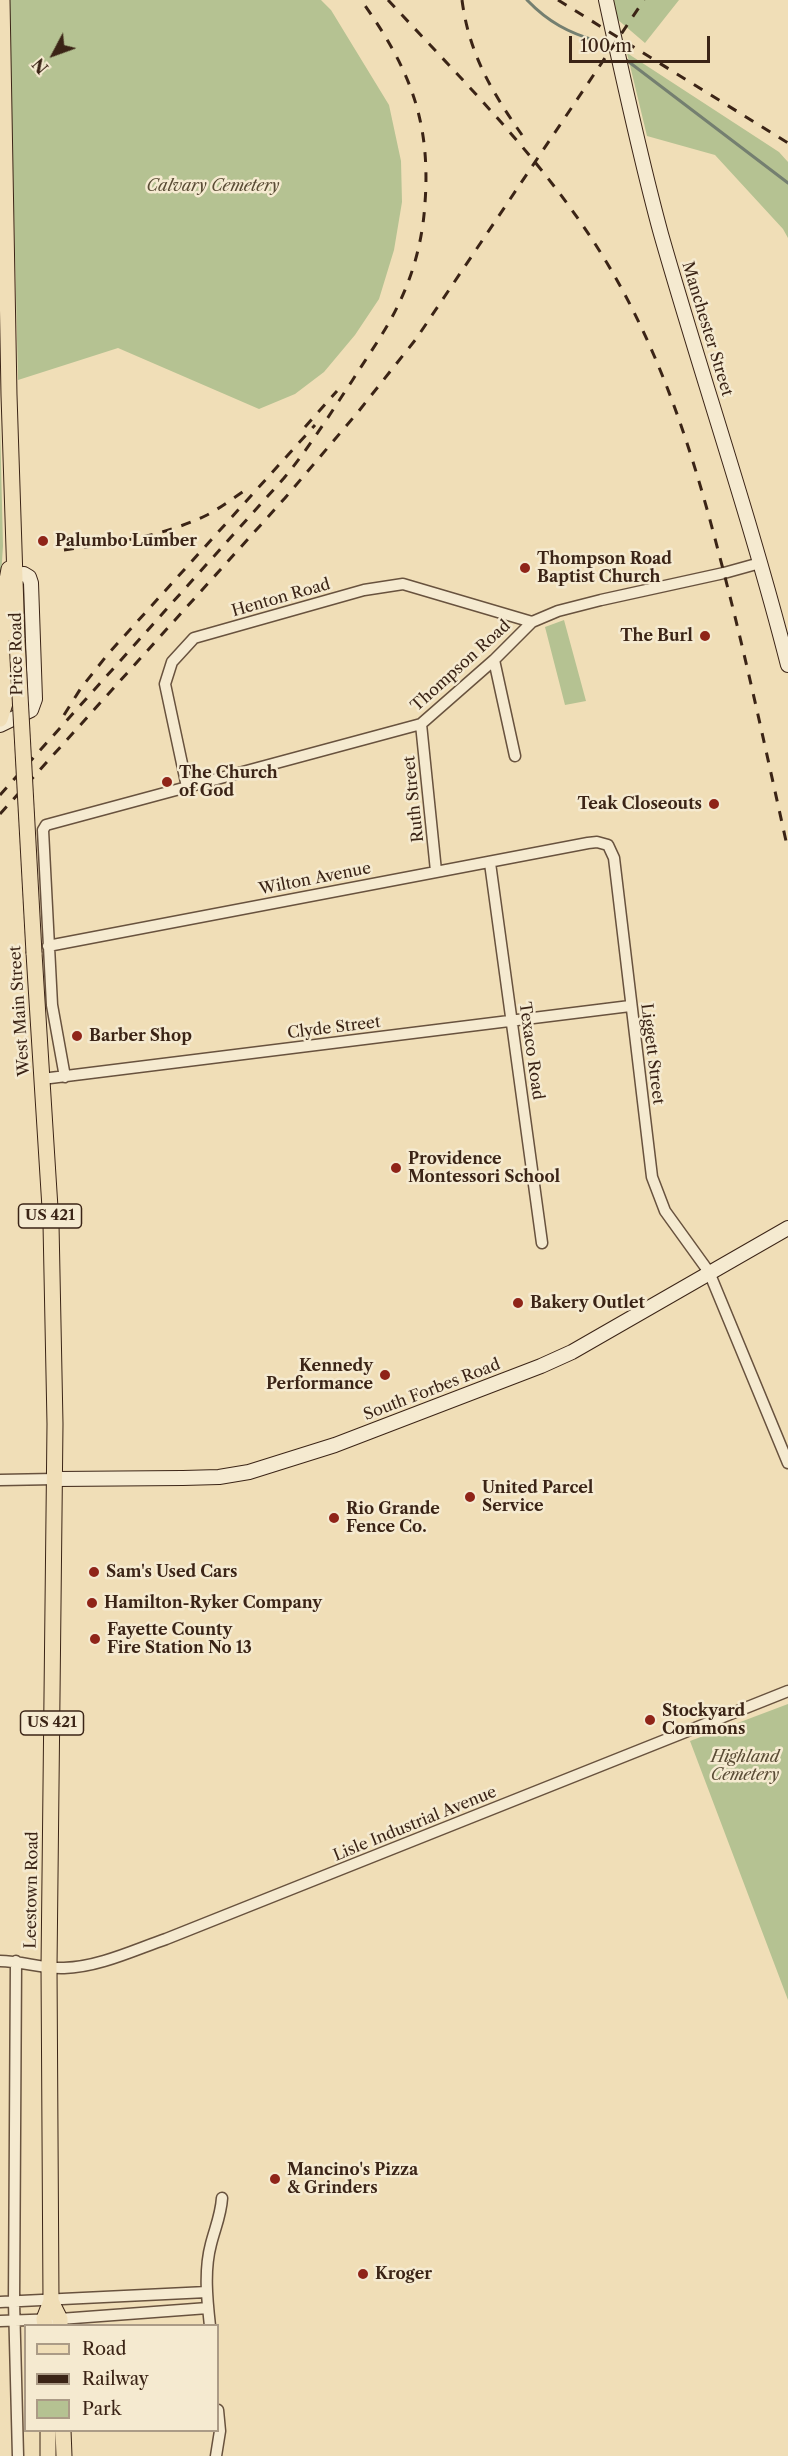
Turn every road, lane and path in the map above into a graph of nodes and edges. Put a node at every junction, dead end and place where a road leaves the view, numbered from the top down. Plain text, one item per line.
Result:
1 (2, 0) edge
2 (606, 0) edge
3 (13, 542) junction
4 (760, 563) junction
5 (14, 575) junction
6 (532, 622) junction
7 (494, 660) junction
8 (788, 664) edge
9 (0, 719) edge
10 (421, 724) junction
11 (0, 725) edge
12 (515, 756) dead end
13 (188, 787) junction
14 (588, 843) joint
15 (490, 862) junction
16 (436, 871) junction
17 (48, 946) junction
18 (630, 1006) junction
19 (511, 1022) junction
20 (65, 1077) junction
21 (42, 1080) junction
22 (788, 1228) edge
23 (542, 1243) dead end
24 (709, 1272) junction
25 (788, 1463) edge
26 (0, 1479) edge
27 (55, 1479) junction
28 (788, 1691) edge
29 (0, 1961) edge
30 (16, 1961) junction
31 (49, 1966) junction
32 (222, 2198) dead end
33 (207, 2292) junction
34 (51, 2301) junction
35 (0, 2302) edge
36 (14, 2302) junction
37 (208, 2308) junction
38 (15, 2320) junction
39 (0, 2321) edge
40 (52, 2322) edge
41 (210, 2324) edge
42 (219, 2420) edge
43 (48, 2432) edge
44 (63, 2432) edge
45 (18, 2456) edge
46 (48, 2456) edge
47 (64, 2456) edge
48 (216, 2456) edge

1 - 3 main road, West Main Street / US 421
2 - 4 main road, Manchester Street
3 - 5 main road, West Main Street / US 421
3 - 9 main road
4 - 6 street, Thompson Road
4 - 8 main road, Manchester Street
5 - 11 main road, Price Road
5 - 21 main road, West Main Street / US 421, bridge
6 - 7 street, Thompson Road
6 - 13 street, Henton Road
7 - 10 street, Thompson Road
7 - 12 street
10 - 13 street, Thompson Road
10 - 16 street, Ruth Street
13 - 17 street, Thompson Road
14 - 15 street, Wilton Avenue
14 - 18 street, Liggett Street
15 - 16 street, Wilton Avenue
15 - 19 street, Texaco Road
16 - 17 street, Wilton Avenue
17 - 20 street
18 - 19 street, Clyde Street
18 - 24 street, Liggett Street
19 - 20 street, Clyde Street
19 - 23 street, Texaco Road
20 - 21 street, Clyde Street
21 - 27 main road, West Main Street / US 421
22 - 24 main road, South Forbes Road
24 - 25 street
24 - 27 main road, South Forbes Road
26 - 27 street
27 - 31 main road, Leestown Road / US 421
28 - 31 street, Lisle Industrial Avenue
29 - 30 street, Lisle Industrial Avenue
30 - 31 street, Lisle Industrial Avenue
30 - 36 street
31 - 34 main road, Leestown Road / US 421
32 - 33 street
33 - 34 street
33 - 37 street
34 - 36 street
34 - 40 main road, Leestown Road / US 421
35 - 36 street
36 - 38 street
37 - 40 street
37 - 41 street
38 - 39 street
38 - 40 street
38 - 45 street
42 - 48 street
43 - 46 main road
44 - 47 main road

